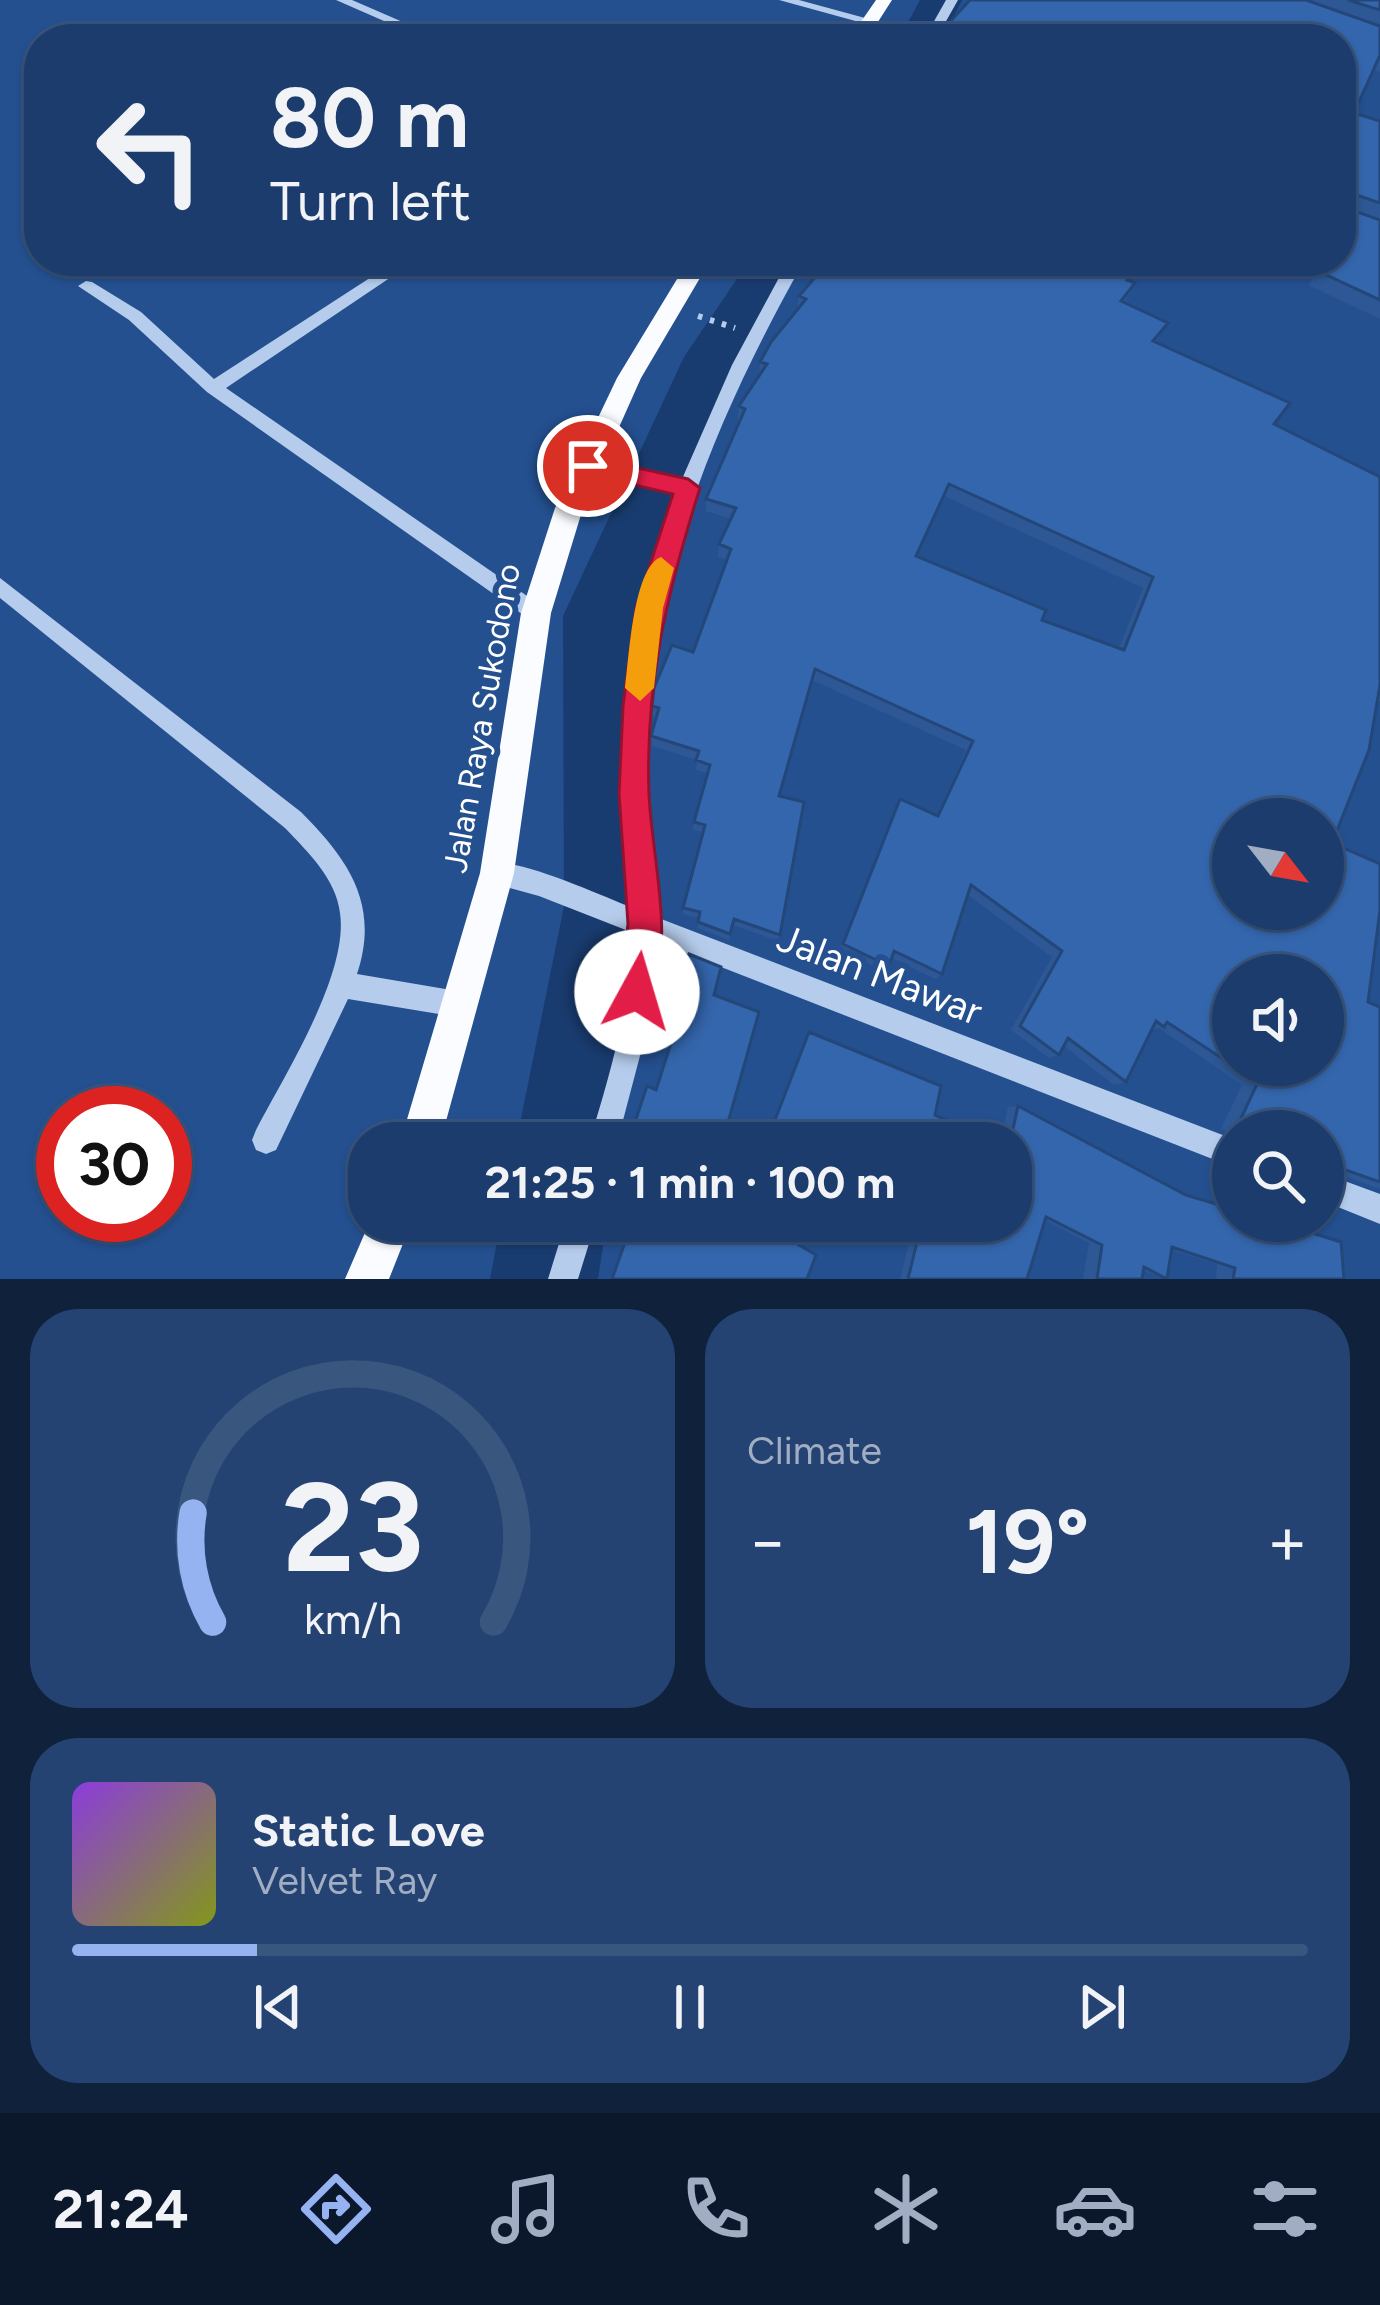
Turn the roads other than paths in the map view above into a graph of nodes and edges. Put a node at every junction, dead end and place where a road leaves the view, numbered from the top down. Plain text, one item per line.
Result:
1 (342, 0) edge
2 (785, 0) edge
3 (884, 0) edge
4 (870, 21) junction
5 (400, 24) edge
6 (868, 24) edge
7 (384, 276) edge
8 (690, 276) edge
9 (787, 276) edge
10 (86, 286) dead end
11 (213, 388) junction
12 (598, 468) junction
13 (681, 487) junction
14 (0, 586) edge
15 (536, 613) junction
16 (497, 873) junction
17 (634, 921) junction
18 (342, 985) junction
19 (464, 1005) junction
20 (427, 1122) edge
21 (608, 1122) edge
22 (266, 1141) dead end
23 (1212, 1145) edge
24 (1344, 1195) edge
25 (1380, 1209) edge
26 (383, 1242) edge
27 (574, 1242) edge
28 (367, 1279) edge
29 (563, 1279) edge

1 - 5 street
2 - 4 street
3 - 4 main road
4 - 6 main road
7 - 11 street
8 - 12 main road, Jalan Raya Sukodono
9 - 13 street
10 - 11 street
11 - 15 street
12 - 13 street
12 - 15 main road, Jalan Raya Sukodono
13 - 17 street
14 - 18 street
15 - 16 main road, Jalan Raya Sukodono
16 - 17 street, Jalan Mawar
16 - 19 main road, Jalan Raya Sukodono
17 - 21 street
17 - 23 street, Jalan Mawar
18 - 19 street
18 - 22 street
19 - 20 main road, Jalan Raya Sukodono
24 - 25 street
26 - 28 main road
27 - 29 street

